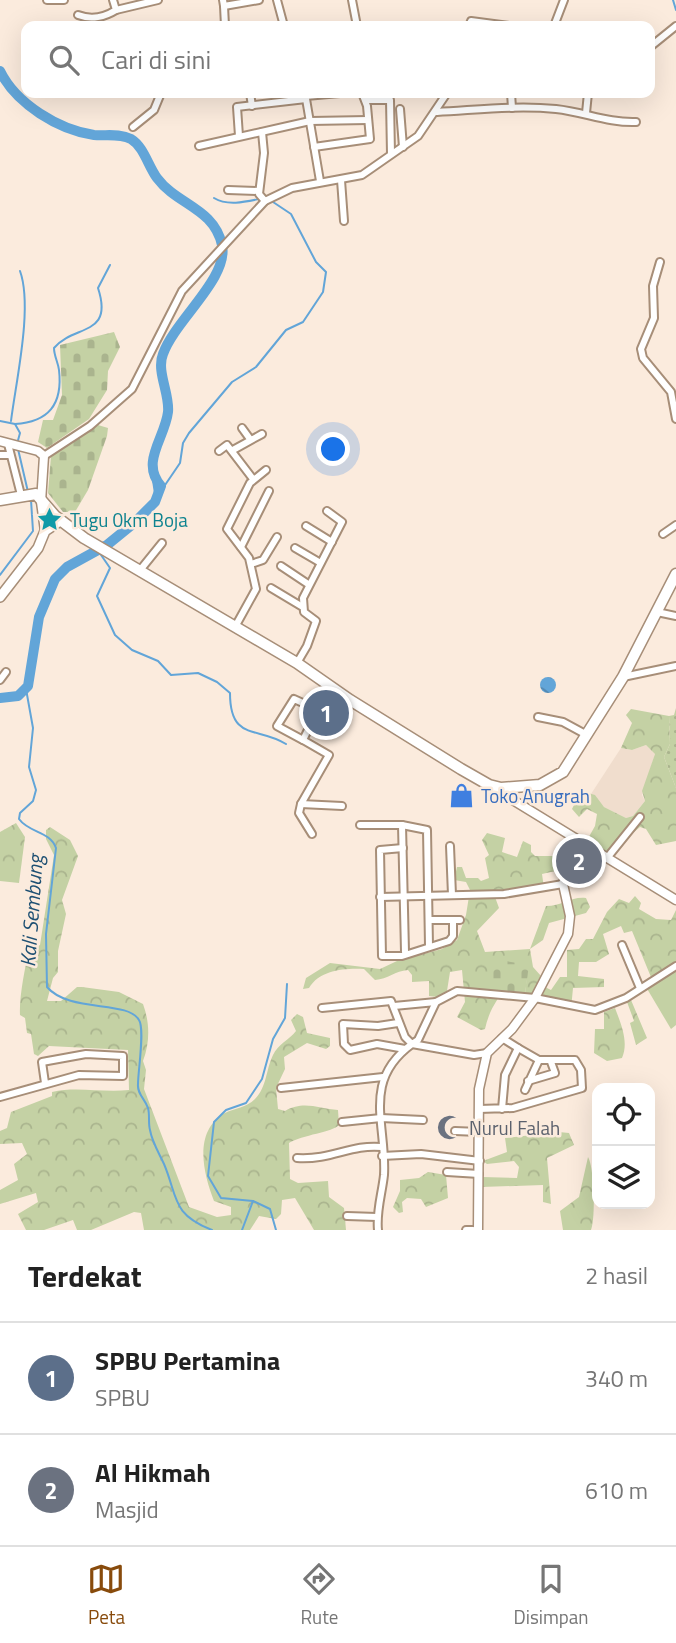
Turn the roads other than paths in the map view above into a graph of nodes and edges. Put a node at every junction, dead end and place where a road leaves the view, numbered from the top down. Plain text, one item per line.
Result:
1 (47, 0) edge
2 (64, 0) edge
3 (113, 0) edge
4 (158, 0) edge
5 (259, 0) edge
6 (277, 0) edge
7 (352, 0) edge
8 (564, 0) edge
9 (223, 3) edge
10 (117, 10) junction
11 (78, 15) dead end
12 (225, 21) edge
13 (283, 21) edge
14 (356, 21) edge
15 (556, 21) edge
16 (676, 26) edge
17 (655, 43) edge
18 (158, 98) edge
19 (251, 98) edge
20 (295, 98) edge
21 (306, 98) edge
22 (444, 98) edge
23 (512, 98) edge
24 (588, 98) edge
25 (366, 100) joint
26 (252, 106) junction
27 (513, 108) junction
28 (400, 109) dead end
29 (437, 112) junction
30 (586, 113) junction
31 (368, 120) junction
32 (310, 121) junction
33 (636, 122) dead end
34 (132, 127) dead end
35 (262, 132) junction
36 (239, 136) junction
37 (200, 146) dead end
38 (314, 147) junction
39 (404, 148) junction
40 (391, 154) junction
41 (341, 180) junction
42 (320, 181) junction
43 (228, 190) dead end
44 (264, 198) junction
45 (344, 221) dead end
46 (660, 262) dead end
47 (676, 419) edge
48 (242, 428) dead end
49 (261, 435) dead end
50 (250, 439) junction
51 (7, 443) edge
52 (233, 450) junction
53 (219, 451) dead end
54 (0, 454) edge
55 (10, 455) junction
56 (44, 456) junction
57 (266, 470) dead end
58 (253, 479) junction
59 (269, 491) dead end
60 (25, 495) junction
61 (0, 500) edge
62 (41, 502) junction
63 (327, 510) dead end
64 (60, 521) junction
65 (676, 525) edge
66 (306, 526) dead end
67 (45, 531) junction
68 (663, 534) dead end
69 (277, 537) dead end
70 (332, 542) junction
71 (162, 543) dead end
72 (241, 547) junction
73 (295, 548) dead end
74 (320, 562) junction
75 (251, 564) junction
76 (281, 566) dead end
77 (141, 569) junction
78 (676, 574) edge
79 (308, 583) junction
80 (271, 588) dead end
81 (0, 597) edge
82 (302, 606) junction
83 (657, 612) junction
84 (676, 616) edge
85 (235, 627) junction
86 (297, 663) junction
87 (676, 666) edge
88 (6, 672) dead end
89 (623, 677) junction
90 (0, 680) edge
91 (329, 687) junction
92 (316, 709) junction
93 (538, 717) dead end
94 (587, 735) junction
95 (303, 740) junction
96 (489, 785) junction
97 (301, 804) junction
98 (342, 806) dead end
99 (640, 817) dead end
100 (360, 825) dead end
101 (402, 825) junction
102 (312, 834) dead end
103 (576, 839) junction
104 (450, 846) dead end
105 (403, 848) junction
106 (607, 858) junction
107 (563, 884) junction
108 (428, 895) junction
109 (452, 895) junction
110 (404, 896) junction
111 (380, 897) junction
112 (676, 900) edge
113 (429, 920) junction
114 (622, 945) dead end
115 (429, 946) junction
116 (405, 952) junction
117 (676, 966) edge
118 (640, 988) junction
119 (535, 998) junction
120 (436, 1002) junction
121 (394, 1006) junction
122 (322, 1008) dead end
123 (398, 1023) junction
124 (502, 1038) junction
125 (412, 1044) junction
126 (518, 1048) junction
127 (405, 1049) junction
128 (487, 1053) junction
129 (539, 1060) junction
130 (551, 1062) junction
131 (383, 1077) junction
132 (528, 1081) junction
133 (45, 1083) junction
134 (281, 1088) dead end
135 (525, 1090) dead end
136 (0, 1097) edge
137 (502, 1108) junction
138 (479, 1109) junction
139 (381, 1118) junction
140 (423, 1120) dead end
141 (342, 1122) dead end
142 (455, 1131) dead end
143 (480, 1132) junction
144 (382, 1147) junction
145 (382, 1156) junction
146 (297, 1158) dead end
147 (480, 1161) junction
148 (447, 1172) dead end
149 (479, 1174) junction
150 (347, 1216) dead end
151 (377, 1217) junction
152 (379, 1230) edge
153 (466, 1230) edge
154 (472, 1230) edge
155 (478, 1230) edge

1 - 2 street
3 - 10 street
4 - 10 street
5 - 9 street
6 - 13 street
7 - 14 street
8 - 15 street
9 - 12 street
10 - 11 street
16 - 17 street
18 - 34 street
19 - 26 street
20 - 26 street
21 - 32 street
22 - 29 street
23 - 27 street
24 - 30 street
25 - 31 street
25 - 40 street
26 - 36 street
27 - 29 street
27 - 30 street
28 - 39 street
29 - 39 street
30 - 33 street
31 - 32 street
31 - 38 street
32 - 35 street
32 - 38 street
35 - 36 street
35 - 44 street
36 - 37 street
38 - 42 street
39 - 40 street
40 - 41 street
41 - 42 street
41 - 45 street
42 - 44 street
43 - 44 street
44 - 56 street
46 - 47 street
48 - 50 street
49 - 50 street
50 - 52 street
51 - 55 street
51 - 56 street
52 - 53 street
52 - 58 street
54 - 55 street
55 - 60 street
56 - 62 street
57 - 58 street
58 - 72 street
59 - 72 street
60 - 61 main road
60 - 62 main road
62 - 64 main road
62 - 67 street
63 - 70 street
64 - 67 main road
64 - 77 main road
65 - 68 street
66 - 70 street
67 - 81 main road
69 - 75 street
70 - 74 street
71 - 77 street
72 - 75 street
73 - 74 street
74 - 79 street
75 - 85 street
76 - 79 street
77 - 85 main road
78 - 83 main road
79 - 82 street
80 - 82 street
82 - 86 street
83 - 84 street
83 - 89 main road
85 - 86 main road
86 - 91 main road
87 - 89 street
88 - 90 street
89 - 94 main road
91 - 92 street
91 - 96 main road
92 - 95 street
92 - 95 street
93 - 94 street
94 - 96 main road
95 - 97 street
96 - 103 street
97 - 98 street
97 - 102 street
99 - 106 street
100 - 101 street
101 - 105 street
101 - 108 street
103 - 106 street
103 - 107 street
104 - 109 street
105 - 110 street
105 - 111 street
106 - 112 street
107 - 109 street
107 - 119 street
108 - 109 street
108 - 110 street
108 - 113 street
110 - 111 street
110 - 116 street
111 - 116 street
113 - 115 street
113 - 115 street
114 - 118 street
115 - 116 street
117 - 118 street
118 - 119 street
119 - 120 street
119 - 124 street
120 - 121 street
120 - 125 street
121 - 122 street
121 - 123 street
123 - 125 street
123 - 127 street
124 - 126 street
124 - 128 street
125 - 127 street
125 - 128 street
126 - 129 street
126 - 137 street
127 - 131 street
128 - 138 street
129 - 130 street
129 - 132 street
130 - 132 street
130 - 137 street
131 - 134 street
131 - 139 street
132 - 135 street
133 - 133 street
133 - 136 street
137 - 138 street
138 - 143 street
139 - 140 street
139 - 141 street
139 - 144 street
142 - 143 street
143 - 147 street
144 - 145 street
144 - 146 street
145 - 147 street
145 - 151 street
147 - 149 street
148 - 149 street
149 - 155 street
150 - 151 street
151 - 152 street
153 - 154 street

